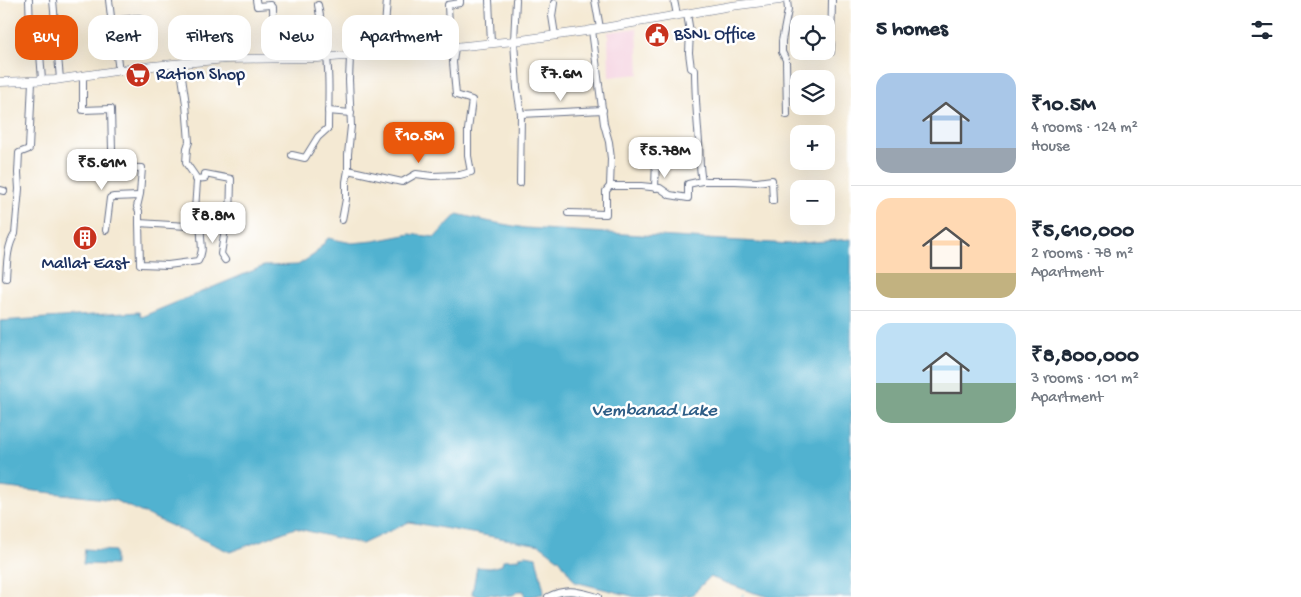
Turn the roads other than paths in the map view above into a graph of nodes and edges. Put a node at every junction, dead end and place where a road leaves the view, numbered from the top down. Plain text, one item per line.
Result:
1 (30, 0) edge
2 (53, 0) edge
3 (109, 0) edge
4 (256, 0) edge
5 (387, 0) edge
6 (460, 0) edge
7 (489, 0) edge
8 (516, 0) edge
9 (595, 0) edge
10 (674, 0) edge
11 (780, 0) edge
12 (787, 0) edge
13 (832, 0) edge
14 (768, 1) edge
15 (554, 3) dead end
16 (318, 5) dead end
17 (687, 14) junction
18 (110, 15) edge
19 (273, 15) edge
20 (320, 15) edge
21 (386, 15) edge
22 (449, 15) edge
23 (677, 15) junction
24 (832, 15) edge
25 (596, 29) junction
26 (554, 35) junction
27 (514, 41) junction
28 (491, 43) junction
29 (459, 46) edge
30 (261, 58) edge
31 (118, 60) edge
32 (327, 60) edge
33 (350, 60) edge
34 (454, 60) edge
35 (180, 63) junction
36 (119, 71) junction
37 (83, 76) junction
38 (60, 79) junction
39 (42, 80) junction
40 (32, 81) junction
41 (0, 82) edge
42 (603, 110) junction
43 (328, 111) junction
44 (351, 113) junction
45 (521, 114) junction
46 (787, 115) dead end
47 (292, 155) dead end
48 (656, 158) dead end
49 (348, 170) junction
50 (196, 179) junction
51 (702, 181) junction
52 (520, 183) dead end
53 (610, 186) junction
54 (655, 188) junction
55 (139, 196) junction
56 (773, 201) dead end
57 (568, 213) dead end
58 (342, 220) dead end
59 (140, 223) junction
60 (194, 223) junction
61 (226, 223) junction
62 (106, 230) dead end
63 (201, 230) junction
64 (225, 260) dead end
65 (6, 278) dead end
66 (548, 597) edge
67 (598, 597) edge

1 - 39 street
2 - 38 street
3 - 18 street
4 - 19 street
5 - 21 street
6 - 22 street
7 - 28 street
8 - 27 street
9 - 25 street
10 - 23 street
11 - 14 main road
12 - 46 street
13 - 24 street
14 - 17 main road
15 - 26 street
16 - 20 street
17 - 23 main road
17 - 51 street
23 - 25 main road
25 - 26 main road
25 - 42 street
26 - 27 main road
27 - 28 main road
27 - 45 street
28 - 29 main road
30 - 35 main road
31 - 36 street
32 - 43 street
33 - 44 street
34 - 49 street
35 - 36 main road
35 - 50 street
36 - 37 main road
37 - 38 main road
37 - 55 street
38 - 39 main road
39 - 40 main road
40 - 41 main road
40 - 65 street
42 - 45 street
42 - 53 street
43 - 44 street
43 - 47 street
44 - 49 street
45 - 52 street
48 - 54 street
49 - 58 street
50 - 60 street
50 - 61 street
51 - 54 street
51 - 56 street
53 - 54 street
53 - 57 street
55 - 59 street
55 - 62 street
59 - 60 street
59 - 63 street
60 - 63 street
61 - 63 street
61 - 64 street
66 - 67 street

